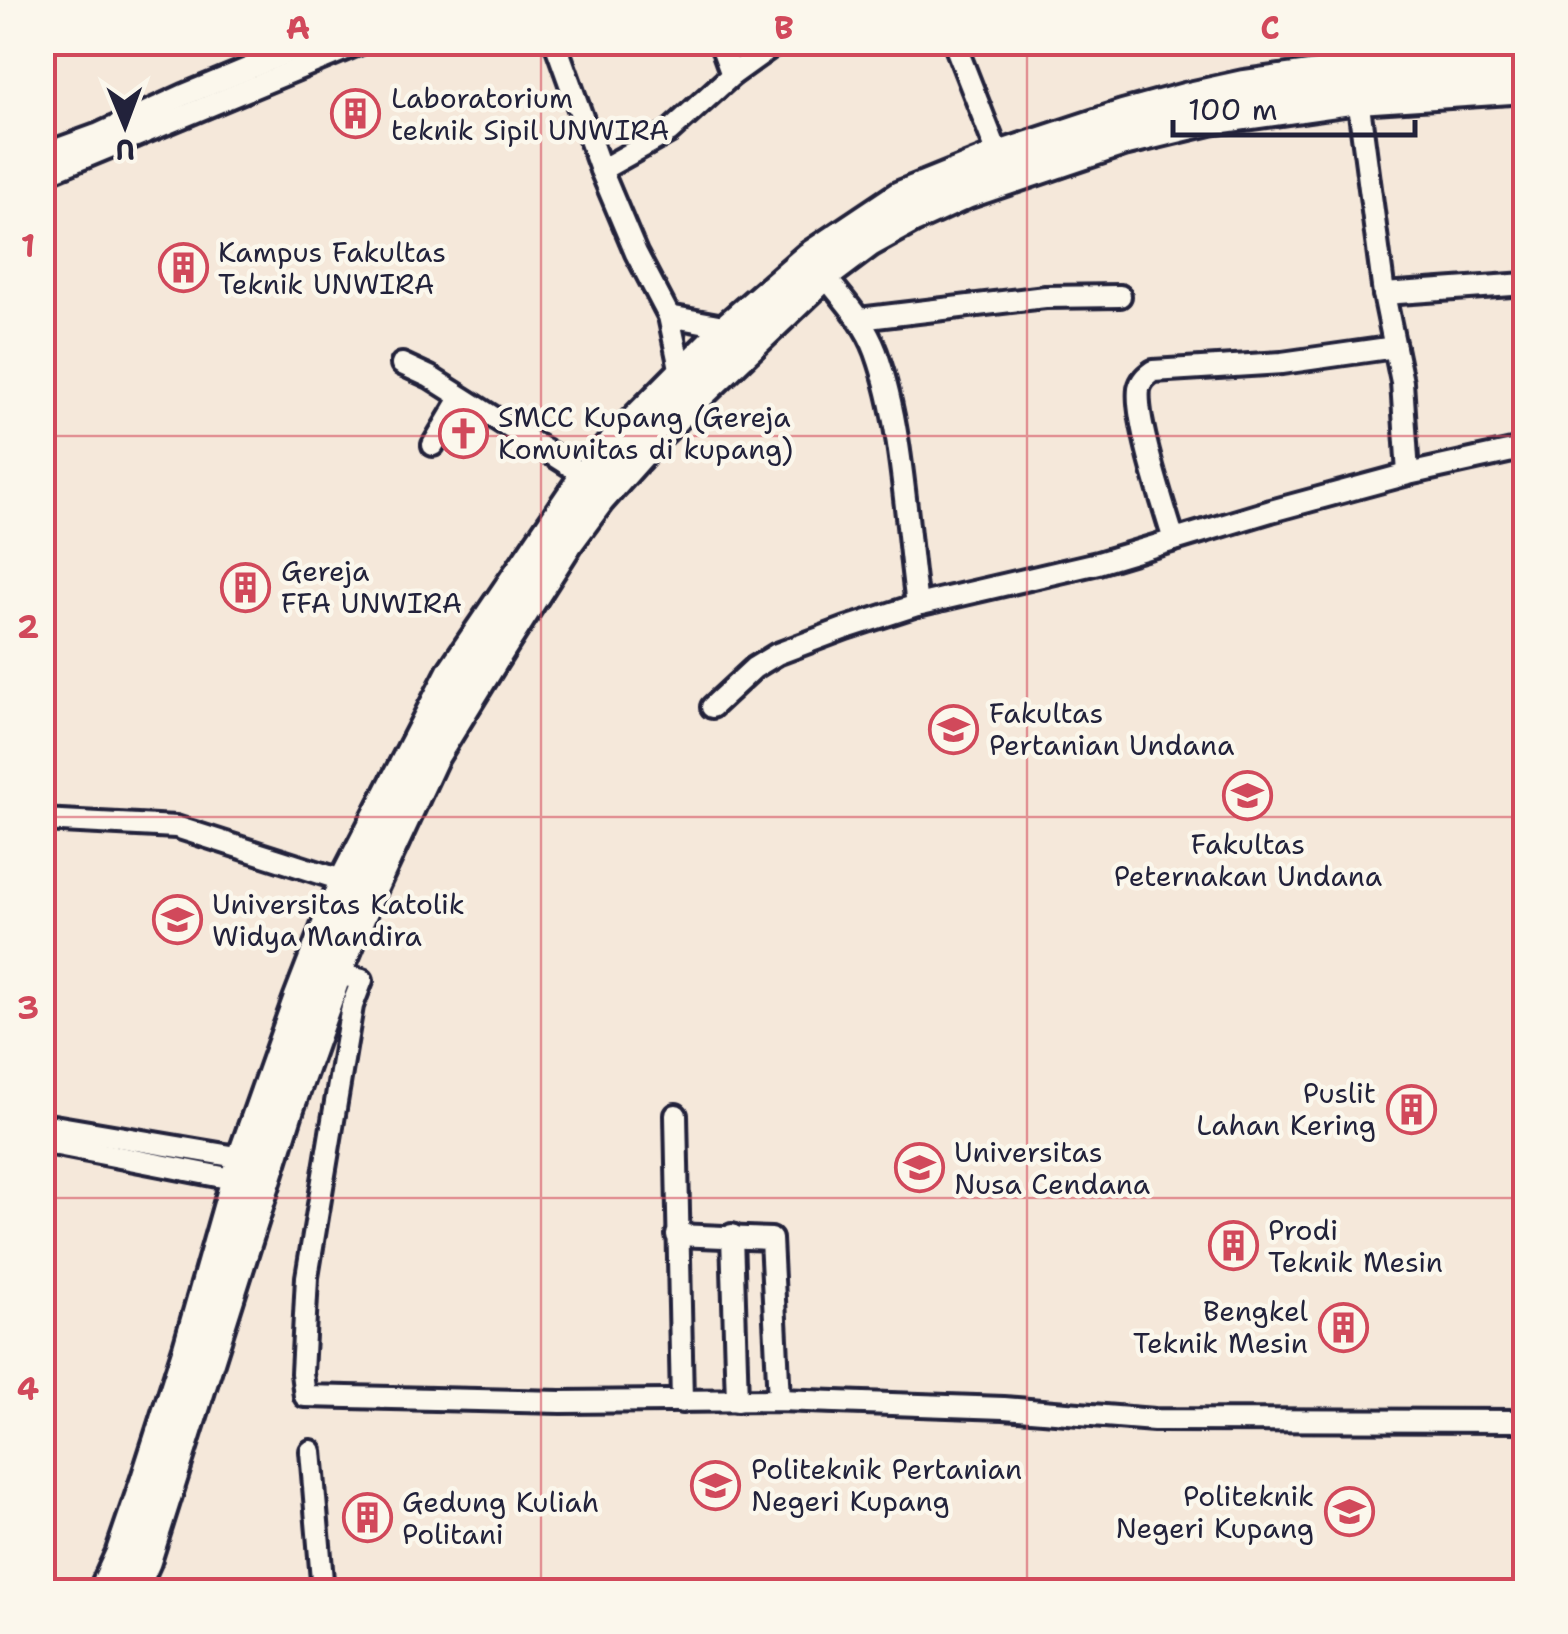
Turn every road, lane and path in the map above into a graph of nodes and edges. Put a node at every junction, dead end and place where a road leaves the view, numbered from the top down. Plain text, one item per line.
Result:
1 (313, 42) edge
2 (364, 42) edge
3 (556, 42) edge
4 (720, 42) edge
5 (778, 42) edge
6 (954, 42) edge
7 (1320, 42) edge
8 (1473, 52) edge
9 (1526, 59) edge
10 (1331, 74) junction
11 (732, 75) junction
12 (1526, 87) edge
13 (1358, 98) junction
14 (42, 155) edge
15 (999, 158) junction
16 (601, 170) junction
17 (42, 175) edge
18 (824, 275) junction
19 (1526, 284) edge
20 (1384, 294) junction
21 (1120, 296) dead end
22 (669, 316) junction
23 (859, 319) junction
24 (729, 327) junction
25 (1395, 347) junction
26 (402, 364) dead end
27 (681, 373) junction
28 (461, 398) junction
29 (433, 445) dead end
30 (1526, 448) edge
31 (1408, 474) junction
32 (586, 476) junction
33 (559, 535) junction
34 (1174, 540) junction
35 (917, 605) junction
36 (712, 707) dead end
37 (42, 820) edge
38 (358, 885) junction
39 (336, 973) junction
40 (676, 1115) dead end
41 (42, 1124) edge
42 (42, 1142) edge
43 (240, 1169) junction
44 (677, 1234) junction
45 (732, 1235) junction
46 (779, 1400) junction
47 (682, 1402) junction
48 (736, 1402) junction
49 (1526, 1421) edge
50 (312, 1450) dead end
51 (104, 1592) edge
52 (131, 1592) edge
53 (322, 1592) edge

1 - 14 street
2 - 17 street
3 - 16 street
4 - 11 street
5 - 11 street
6 - 15 street
7 - 10 street
8 - 9 highway
8 - 10 highway
10 - 15 highway
11 - 16 street
12 - 13 highway
13 - 18 highway
13 - 20 street
15 - 24 highway
16 - 22 street
18 - 23 street
18 - 33 highway
19 - 20 street
20 - 25 street
21 - 23 street
22 - 24 street
22 - 27 street
23 - 35 street
24 - 27 highway
25 - 31 street
25 - 34 street
26 - 28 street
27 - 32 highway
28 - 29 street
28 - 32 street
30 - 31 street
31 - 34 street
32 - 33 highway
33 - 38 highway
34 - 35 street
35 - 36 street
37 - 38 street
38 - 39 highway
38 - 43 highway
39 - 47 street
39 - 52 highway
40 - 44 street
41 - 43 street
42 - 43 street
43 - 51 highway
44 - 45 street
44 - 47 street
45 - 46 street
45 - 48 street
46 - 48 street
46 - 49 street
47 - 48 street
50 - 53 street

